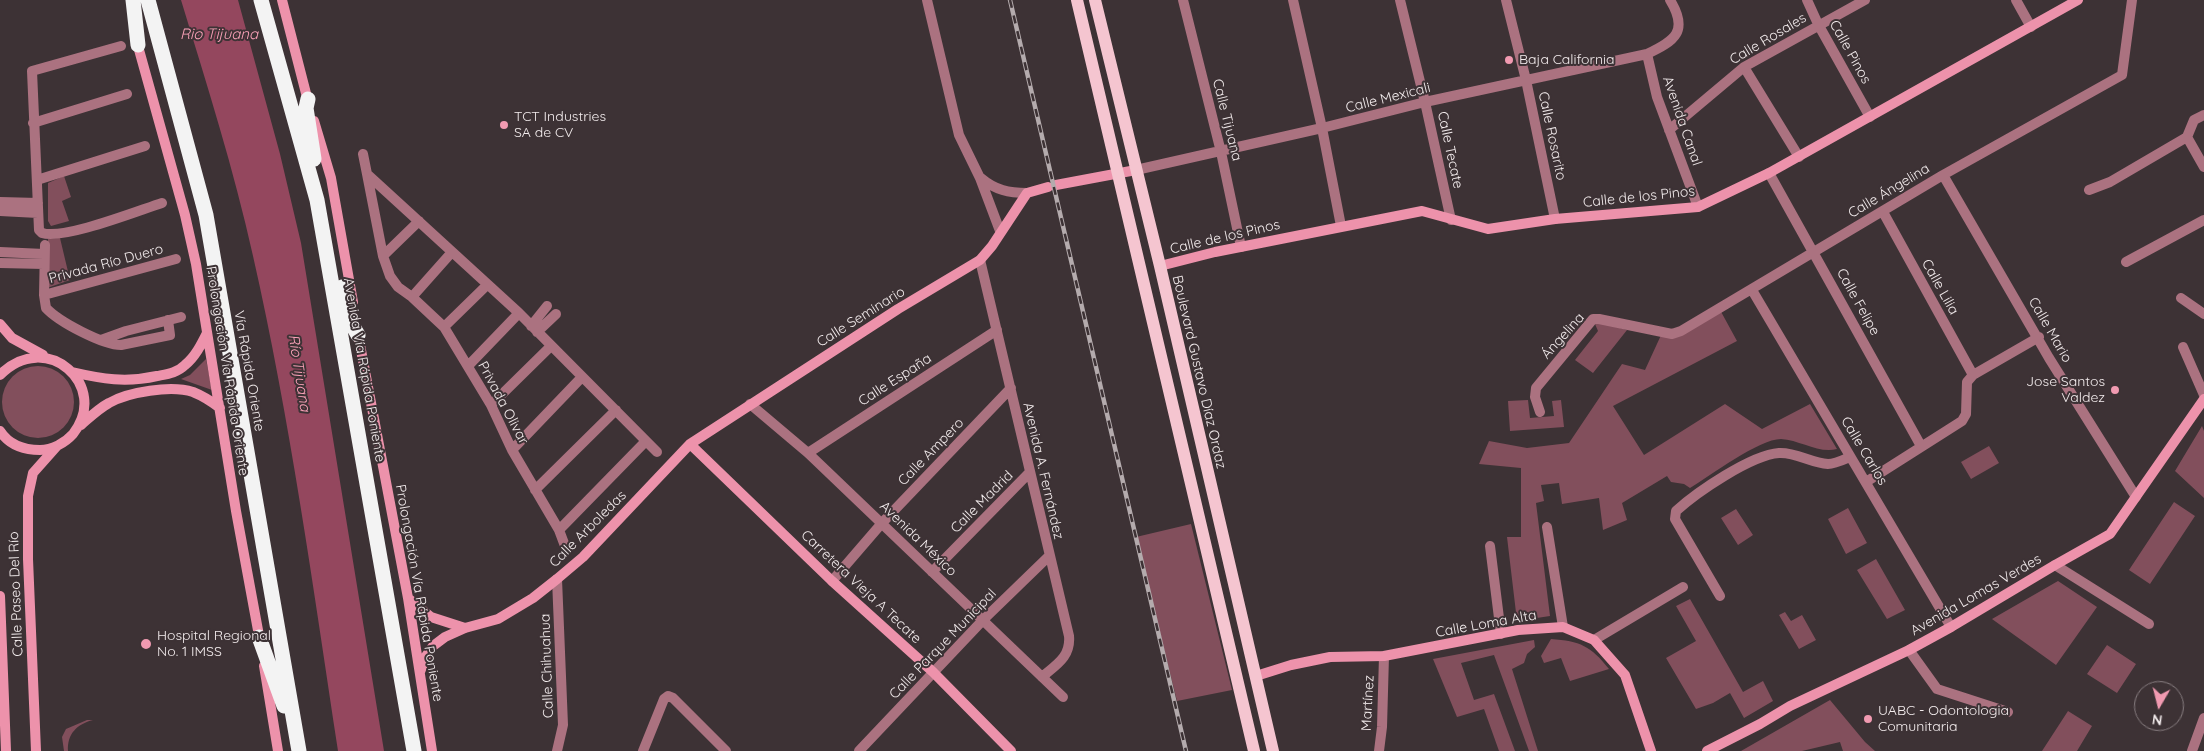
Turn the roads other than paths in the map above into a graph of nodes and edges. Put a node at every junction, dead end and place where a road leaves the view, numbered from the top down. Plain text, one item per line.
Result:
1 (125, 0) edge
2 (133, 0) edge
3 (148, 0) edge
4 (261, 0) edge
5 (282, 0) edge
6 (927, 0) edge
7 (1077, 0) edge
8 (1095, 0) edge
9 (1183, 0) edge
10 (1293, 0) edge
11 (1400, 0) edge
12 (1506, 0) edge
13 (1670, 0) edge
14 (1807, 0) edge
15 (1865, 0) edge
16 (2016, 0) edge
17 (2078, 0) edge
18 (2132, 0) edge
19 (1818, 24) junction
20 (2031, 27) junction
21 (138, 45) junction
22 (121, 46) dead end
23 (1647, 54) junction
24 (1744, 67) junction
25 (1526, 80) junction
26 (127, 94) dead end
27 (308, 99) junction
28 (1425, 102) junction
29 (2204, 115) edge
30 (1870, 117) junction
31 (33, 123) junction
32 (1322, 128) junction
33 (1669, 130) junction
34 (2187, 137) junction
35 (145, 146) dead end
36 (1221, 152) junction
37 (363, 154) dead end
38 (1799, 157) junction
39 (2204, 167) edge
40 (1136, 170) junction
41 (1770, 173) junction
42 (367, 174) junction
43 (1119, 174) junction
44 (1943, 175) junction
45 (980, 178) junction
46 (37, 180) junction
47 (2089, 190) dead end
48 (1027, 193) junction
49 (317, 200) junction
50 (0, 202) edge
51 (162, 203) dead end
52 (1698, 207) junction
53 (38, 208) junction
54 (0, 210) edge
55 (1882, 212) junction
56 (1555, 219) junction
57 (1451, 220) junction
58 (2204, 220) edge
59 (419, 221) junction
60 (1340, 226) junction
61 (1000, 231) junction
62 (325, 240) junction
63 (1241, 247) junction
64 (1814, 251) junction
65 (0, 252) edge
66 (452, 252) junction
67 (44, 254) junction
68 (383, 256) junction
69 (176, 259) dead end
70 (980, 260) junction
71 (2126, 262) dead end
72 (0, 263) edge
73 (1160, 266) junction
74 (487, 285) junction
75 (1752, 290) junction
76 (44, 295) junction
77 (412, 297) junction
78 (2181, 298) dead end
79 (518, 313) junction
80 (548, 314) dead end
81 (2204, 314) edge
82 (181, 317) dead end
83 (168, 320) junction
84 (0, 324) edge
85 (444, 327) junction
86 (534, 329) junction
87 (997, 330) junction
88 (207, 333) junction
89 (1672, 334) joint
90 (358, 335) junction
91 (2039, 338) junction
92 (101, 340) junction
93 (551, 346) junction
94 (2183, 347) dead end
95 (48, 358) junction
96 (468, 366) junction
97 (72, 372) junction
98 (0, 375) edge
99 (1973, 375) junction
100 (582, 377) junction
101 (1011, 388) junction
102 (2204, 397) edge
103 (750, 404) junction
104 (491, 405) junction
105 (220, 408) junction
106 (616, 410) junction
107 (1540, 412) dead end
108 (78, 427) junction
109 (0, 431) edge
110 (645, 442) junction
111 (690, 444) junction
112 (57, 446) junction
113 (1921, 446) junction
114 (512, 450) junction
115 (656, 452) dead end
116 (808, 454) junction
117 (1850, 457) junction
118 (1030, 472) junction
119 (1866, 482) junction
120 (535, 490) junction
121 (2136, 497) junction
122 (882, 524) junction
123 (1547, 527) dead end
124 (559, 530) junction
125 (1221, 532) junction
126 (1204, 536) junction
127 (565, 546) dead end
128 (1490, 546) dead end
129 (1048, 557) junction
130 (2055, 565) junction
131 (932, 572) junction
132 (557, 580) junction
133 (832, 581) junction
134 (1683, 586) dead end
135 (0, 596) edge
136 (1720, 596) dead end
137 (408, 598) junction
138 (983, 620) junction
139 (2149, 624) dead end
140 (1951, 627) junction
141 (465, 628) junction
142 (1564, 628) junction
143 (1501, 634) junction
144 (260, 636) junction
145 (1594, 640) junction
146 (1909, 650) junction
147 (1384, 656) junction
148 (420, 672) junction
149 (933, 672) junction
150 (1256, 676) junction
151 (1042, 677) junction
152 (1063, 697) dead end
153 (2008, 712) dead end
154 (2204, 718) edge
155 (275, 738) junction
156 (298, 748) edge
157 (646, 749) edge
158 (6, 751) edge
159 (36, 751) edge
160 (272, 751) edge
161 (278, 751) edge
162 (414, 751) edge
163 (432, 751) edge
164 (557, 751) edge
165 (726, 751) edge
166 (859, 751) edge
167 (1010, 751) edge
168 (1254, 751) edge
169 (1273, 751) edge
170 (1379, 751) edge
171 (1651, 751) edge
172 (1706, 751) edge
173 (2192, 751) edge

1 - 21 street, Prolongación Vía Rápida Oriente
2 - 21 highway
3 - 156 highway, Vía Rápida Oriente
4 - 49 highway, Avenida Vía Rápida Poniente
5 - 27 street, Prolongación Vía Rápida Poniente
6 - 45 street
7 - 43 main road
8 - 40 main road, Boulevard Gustavo Díaz Ordaz
9 - 36 street, Calle Tijuana
10 - 32 street
11 - 28 street, Calle Tecate
12 - 25 street, Calle Rosarito
13 - 23 street
14 - 19 street, Calle Pinos
15 - 19 street, Calle Rosales
16 - 20 street
17 - 20 street, Calle de los Pinos
18 - 44 street, Calle Ángelina
19 - 24 street, Calle Rosales
19 - 30 street, Calle Pinos
20 - 30 street, Calle de los Pinos
21 - 88 street, Prolongación Vía Rápida Oriente
22 - 31 street
23 - 25 street, Calle Mexicali
23 - 33 street, Avenida Canal
24 - 33 street, Calle Rosales
24 - 38 street
25 - 28 street, Calle Mexicali
25 - 56 street, Calle Rosarito
26 - 31 street
27 - 49 highway
27 - 90 street, Prolongación Vía Rápida Poniente
28 - 32 street, Calle Mexicali
28 - 57 street, Calle Tecate
29 - 34 street
30 - 38 street, Calle de los Pinos
31 - 46 street
32 - 36 street, Calle Mexicali
32 - 60 street
33 - 52 street, Avenida Canal
34 - 39 street
34 - 47 street
35 - 46 street
36 - 40 street, Calle Mexicali
36 - 63 street, Calle Tijuana
37 - 42 street, Privada Olivar
38 - 41 street, Calle de los Pinos
40 - 43 street
40 - 73 main road, Boulevard Gustavo Díaz Ordaz
41 - 52 street, Calle de los Pinos
41 - 64 street, Calle Felipe
42 - 59 street
42 - 68 street, Privada Olivar
43 - 48 street
43 - 126 main road
44 - 55 street, Calle Ángelina
44 - 91 street, Calle Mario
45 - 48 street
45 - 61 street
46 - 53 street
48 - 61 street, Calle Seminario
49 - 62 highway, Avenida Vía Rápida Poniente
50 - 53 street
51 - 53 street
52 - 56 street, Calle de los Pinos
53 - 54 street
55 - 64 street, Calle Ángelina
55 - 99 street, Calle Lilia
56 - 57 street, Calle de los Pinos
57 - 60 street, Calle de los Pinos
58 - 71 street
59 - 66 street
59 - 68 street
60 - 63 street, Calle de los Pinos
61 - 70 street, Calle Seminario
62 - 90 highway
62 - 162 highway, Avenida Vía Rápida Poniente
63 - 73 street, Calle de los Pinos
64 - 75 street, Calle Ángelina
64 - 113 street, Calle Felipe
65 - 67 street
66 - 74 street
66 - 77 street
67 - 72 street
67 - 76 street
68 - 77 street, Privada Olivar
69 - 76 street, Privada Río Duero
70 - 87 street, Avenida A. Fernández
70 - 103 street, Calle Seminario
73 - 125 main road, Boulevard Gustavo Díaz Ordaz
74 - 79 street
74 - 85 street
75 - 89 street, Calle Ángelina
75 - 117 street, Calle Carlos
76 - 92 street
77 - 85 street, Privada Olivar
78 - 81 street
79 - 86 street
79 - 96 street
80 - 86 street
82 - 83 street
83 - 92 street
83 - 92 street
84 - 95 street
85 - 96 street, Privada Olivar
86 - 93 street
87 - 101 street, Avenida A. Fernández
87 - 116 street, Calle España
88 - 97 street
88 - 105 street, Prolongación Vía Rápida Oriente
89 - 107 street, Ángelina
90 - 137 street, Prolongación Vía Rápida Poniente
91 - 99 street
91 - 121 street, Calle Mario
93 - 100 street
93 - 104 street
94 - 102 street
95 - 97 street
95 - 98 street
96 - 104 street, Privada Olivar
97 - 108 street
99 - 113 street
100 - 106 street
100 - 114 street
101 - 118 street, Avenida A. Fernández
101 - 122 street, Calle Ampero
102 - 121 street, Avenida Lomas Verdes
103 - 111 street, Calle Seminario
103 - 116 street, Avenida México
104 - 114 street, Privada Olivar
105 - 108 street, Calle Paseo Del Río
105 - 144 street, Prolongación Vía Rápida Oriente
106 - 110 street
106 - 120 street
108 - 112 street, Calle Paseo Del Río
109 - 112 street
110 - 115 street
110 - 124 street
111 - 132 street, Calle Arboledas
111 - 133 street, Carretera Vieja A Tecate
112 - 159 street, Calle Paseo Del Río
113 - 119 street
114 - 120 street, Privada Olivar
116 - 122 street, Avenida México
117 - 119 street, Calle Carlos
117 - 136 street
118 - 129 street, Avenida A. Fernández
118 - 131 street, Calle Madrid
119 - 140 street, Calle Carlos
120 - 124 street, Privada Olivar
121 - 130 street, Avenida Lomas Verdes
122 - 131 street, Avenida México
122 - 133 street, Calle Ampero
123 - 142 street
124 - 127 street, Privada Olivar
125 - 126 main road
125 - 150 main road, Boulevard Gustavo Díaz Ordaz
126 - 168 main road
128 - 143 street
129 - 138 street, Calle Parque Municipal
129 - 151 street, Avenida A. Fernández
130 - 139 street
130 - 140 street, Avenida Lomas Verdes
131 - 138 street, Avenida México
132 - 141 street, Calle Arboledas
132 - 164 street, Calle Chihuahua
133 - 149 street, Carretera Vieja A Tecate
134 - 145 street
135 - 158 street, Calle Paseo Del Río
137 - 141 street
137 - 148 street, Prolongación Vía Rápida Poniente
138 - 149 street, Calle Parque Municipal
138 - 151 street, Avenida México
140 - 146 street, Avenida Lomas Verdes
141 - 148 street, Calle Arboledas
142 - 143 street, Calle Loma Alta
142 - 145 street, Calle Loma Alta
143 - 147 street, Calle Loma Alta
144 - 155 street, Prolongación Vía Rápida Oriente
144 - 156 highway
145 - 171 street, Calle Loma Alta
146 - 153 street
146 - 172 street, Avenida Lomas Verdes
147 - 150 street, Calle Loma Alta
147 - 170 street, Martínez
148 - 163 street, Prolongación Vía Rápida Poniente
149 - 166 street, Calle Parque Municipal
149 - 167 street, Carretera Vieja A Tecate
150 - 169 main road, Boulevard Gustavo Díaz Ordaz
151 - 152 street, Avenida México
154 - 173 street
155 - 160 street
155 - 161 street, Prolongación Vía Rápida Oriente
157 - 165 street

